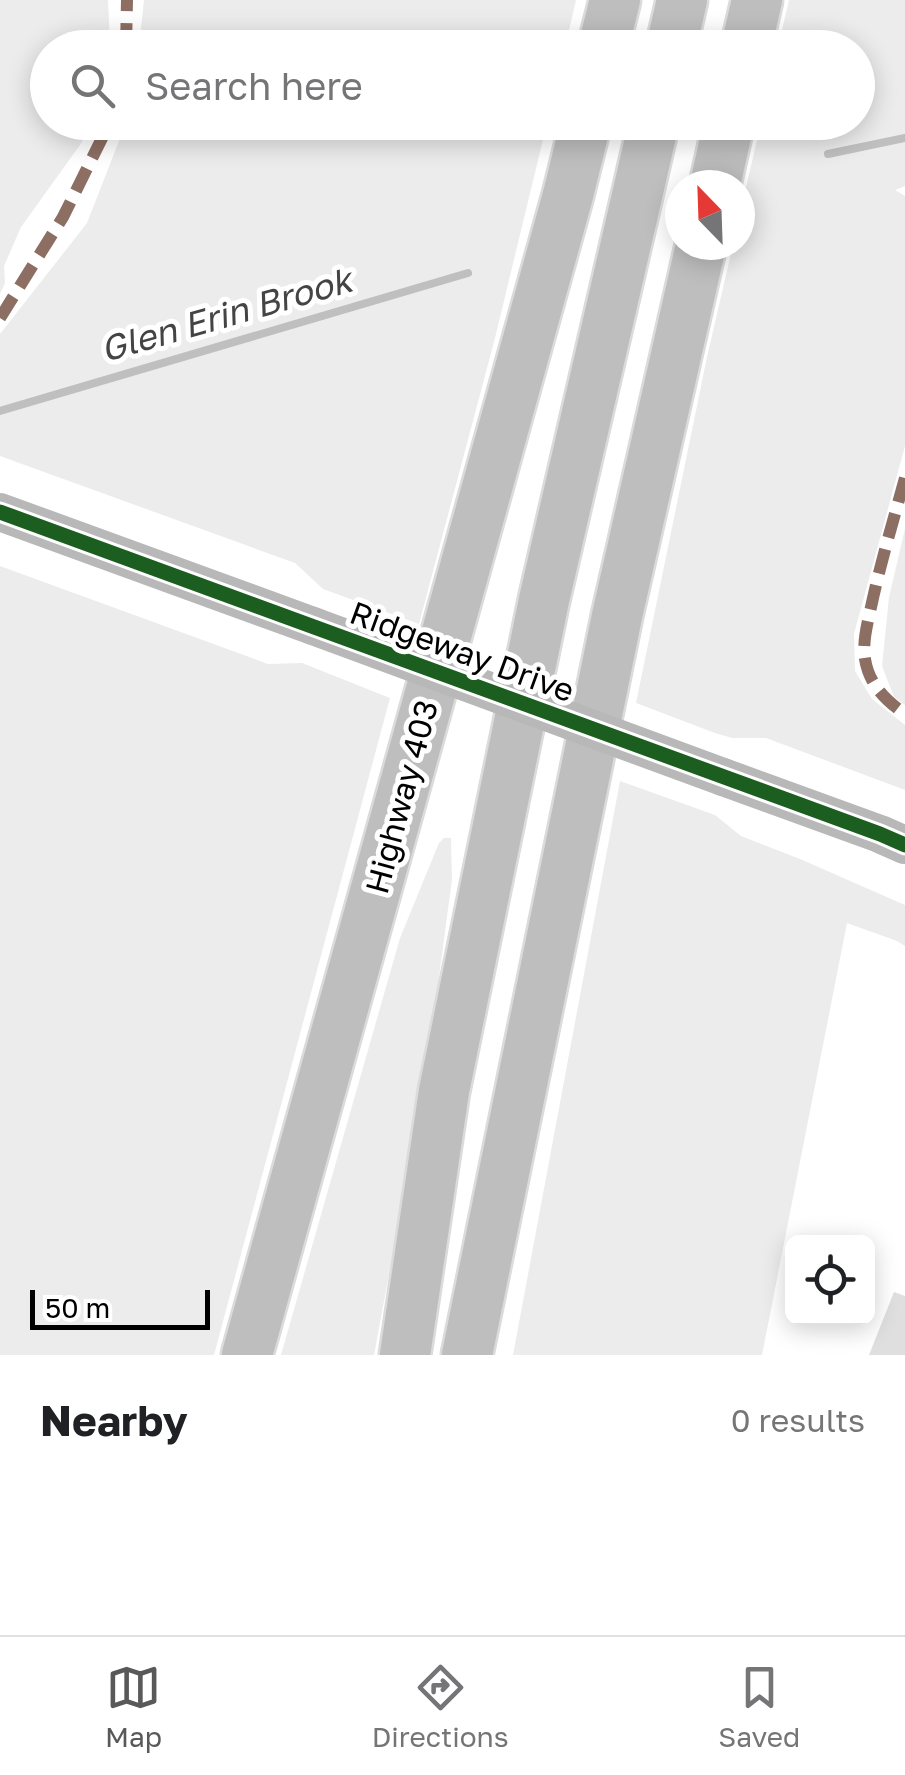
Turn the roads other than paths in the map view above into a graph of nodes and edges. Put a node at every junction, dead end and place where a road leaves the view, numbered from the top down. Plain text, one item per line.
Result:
1 (614, 0) edge
2 (682, 0) edge
3 (756, 0) edge
4 (607, 30) edge
5 (675, 30) edge
6 (750, 30) edge
7 (582, 140) edge
8 (650, 140) edge
9 (725, 140) edge
10 (718, 170) edge
11 (698, 260) edge
12 (0, 512) edge
13 (905, 845) edge
14 (248, 1355) edge
15 (404, 1355) edge
16 (468, 1355) edge

1 - 4 highway
2 - 5 highway
3 - 6 highway
7 - 14 highway, Highway 403
8 - 15 highway
9 - 10 highway
11 - 16 highway
12 - 13 street, Ridgeway Drive, bridge

